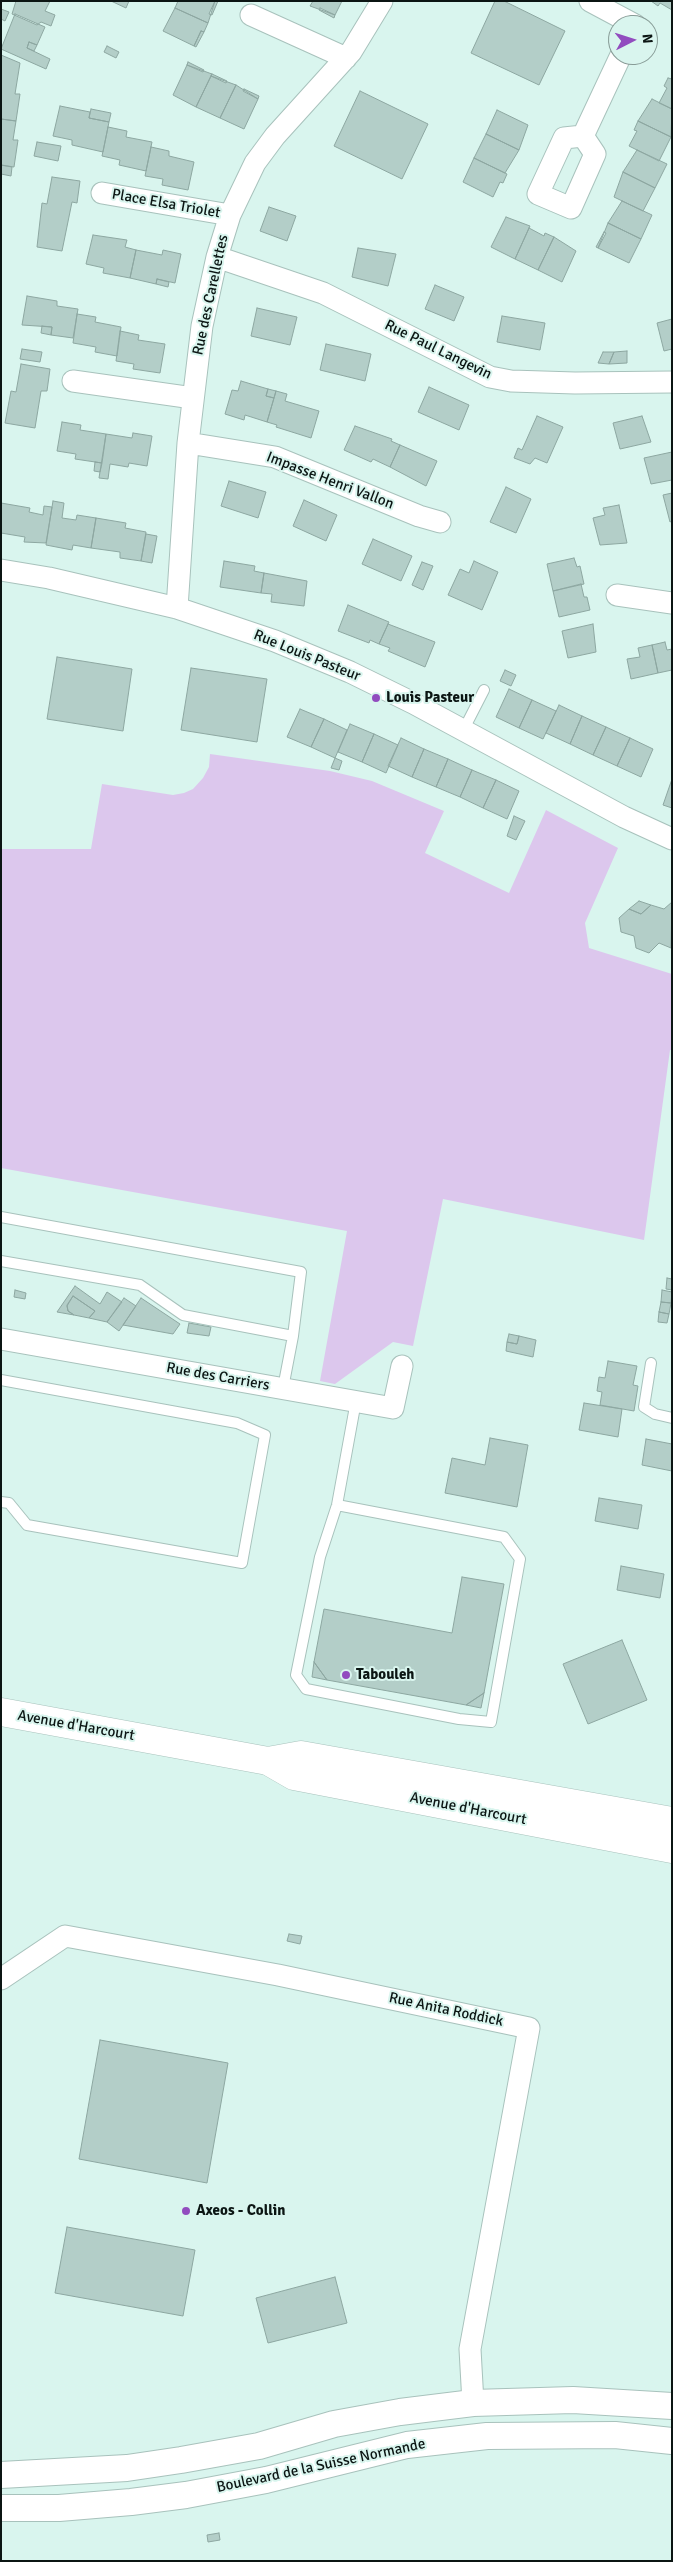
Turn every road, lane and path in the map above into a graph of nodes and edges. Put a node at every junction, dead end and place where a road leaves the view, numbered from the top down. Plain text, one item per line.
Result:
1 (382, 1) edge
2 (590, 1) edge
3 (251, 15) dead end
4 (616, 15) edge
5 (346, 58) junction
6 (616, 65) edge
7 (583, 136) dead end
8 (102, 193) dead end
9 (230, 215) junction
10 (216, 257) junction
11 (73, 381) dead end
12 (672, 382) edge
13 (192, 398) junction
14 (188, 443) junction
15 (440, 522) dead end
16 (1, 570) edge
17 (617, 595) dead end
18 (672, 603) edge
19 (177, 608) junction
20 (484, 690) dead end
21 (464, 729) junction
22 (672, 839) edge
23 (1, 1217) edge
24 (1, 1261) edge
25 (292, 1336) junction
26 (1, 1339) edge
27 (650, 1363) dead end
28 (402, 1366) dead end
29 (1, 1380) edge
30 (283, 1388) junction
31 (356, 1401) junction
32 (672, 1418) edge
33 (1, 1502) edge
34 (337, 1505) junction
35 (1, 1712) edge
36 (268, 1761) junction
37 (672, 1821) edge
38 (672, 1849) edge
39 (1, 1979) edge
40 (473, 2403) junction
41 (672, 2406) edge
42 (672, 2441) edge
43 (1, 2475) edge
44 (1, 2508) edge

1 - 5 street, Rue des Carellettes
2 - 4 street
3 - 5 street
5 - 9 street, Rue des Carellettes
6 - 7 street
8 - 9 street, Place Elsa Triolet
9 - 10 street, Rue des Carellettes
10 - 12 street, Rue Paul Langevin
10 - 13 street, Rue des Carellettes
11 - 13 street
13 - 14 street, Rue des Carellettes
14 - 15 street, Impasse Henri Vallon
14 - 19 street, Rue des Carellettes
16 - 19 street, Rue Louis Pasteur
17 - 18 street
19 - 21 street, Rue Louis Pasteur
20 - 21 lane
21 - 22 street, Rue Louis Pasteur
23 - 25 lane
24 - 25 lane
25 - 30 lane
26 - 30 street, Rue des Carriers
27 - 32 lane
28 - 31 street, Rue des Carriers
29 - 33 lane
30 - 31 street, Rue des Carriers
31 - 34 lane
34 - 34 lane
35 - 36 main road, Avenue d'Harcourt
36 - 37 main road, Avenue d'Harcourt
36 - 38 main road, Avenue d'Harcourt
39 - 40 street, Rue Anita Roddick
40 - 41 street
40 - 43 street
42 - 44 street, Boulevard de la Suisse Normande

